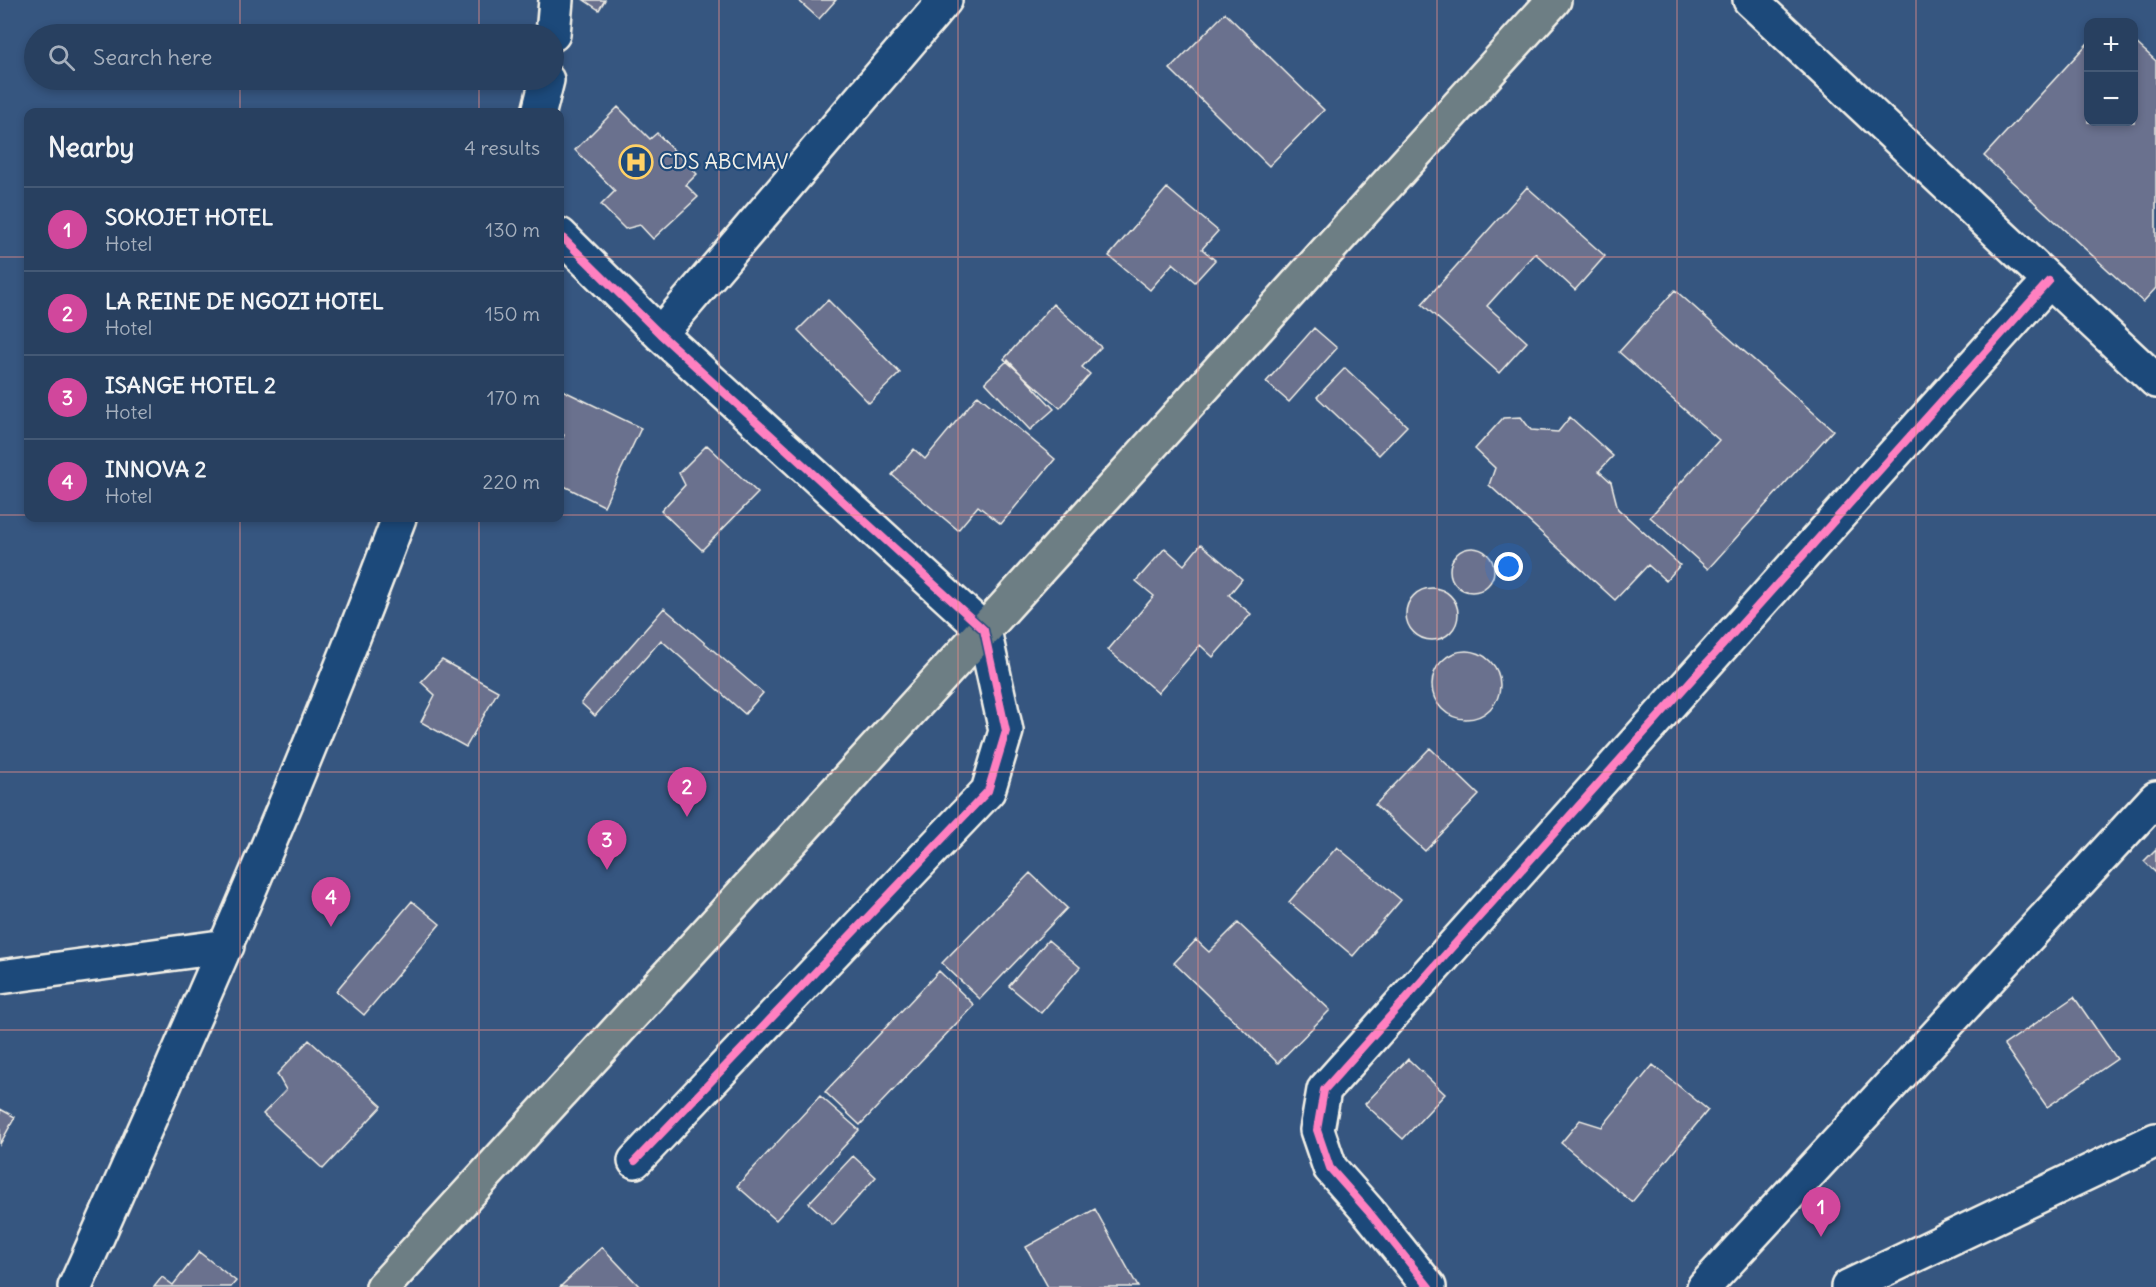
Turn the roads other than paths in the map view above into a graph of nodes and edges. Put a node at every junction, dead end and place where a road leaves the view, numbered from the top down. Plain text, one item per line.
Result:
1 (556, 0) edge
2 (945, 0) edge
3 (1554, 0) edge
4 (1750, 0) edge
5 (554, 24) edge
6 (544, 90) edge
7 (540, 108) edge
8 (564, 239) edge
9 (2049, 281) junction
10 (660, 334) junction
11 (2156, 381) edge
12 (398, 522) edge
13 (984, 630) junction
14 (2156, 798) edge
15 (227, 946) junction
16 (2, 974) edge
17 (2156, 1140) edge
18 (635, 1161) dead end
19 (75, 1287) edge
20 (383, 1287) edge
21 (1428, 1287) edge
22 (1704, 1287) edge
23 (1848, 1287) edge

1 - 5 street
2 - 10 street
3 - 13 main road
4 - 9 street
6 - 7 street
8 - 10 street
9 - 11 street
9 - 21 street
10 - 13 street
12 - 15 street
13 - 18 street
13 - 20 main road
14 - 22 street
15 - 16 street
15 - 19 street
17 - 23 street

